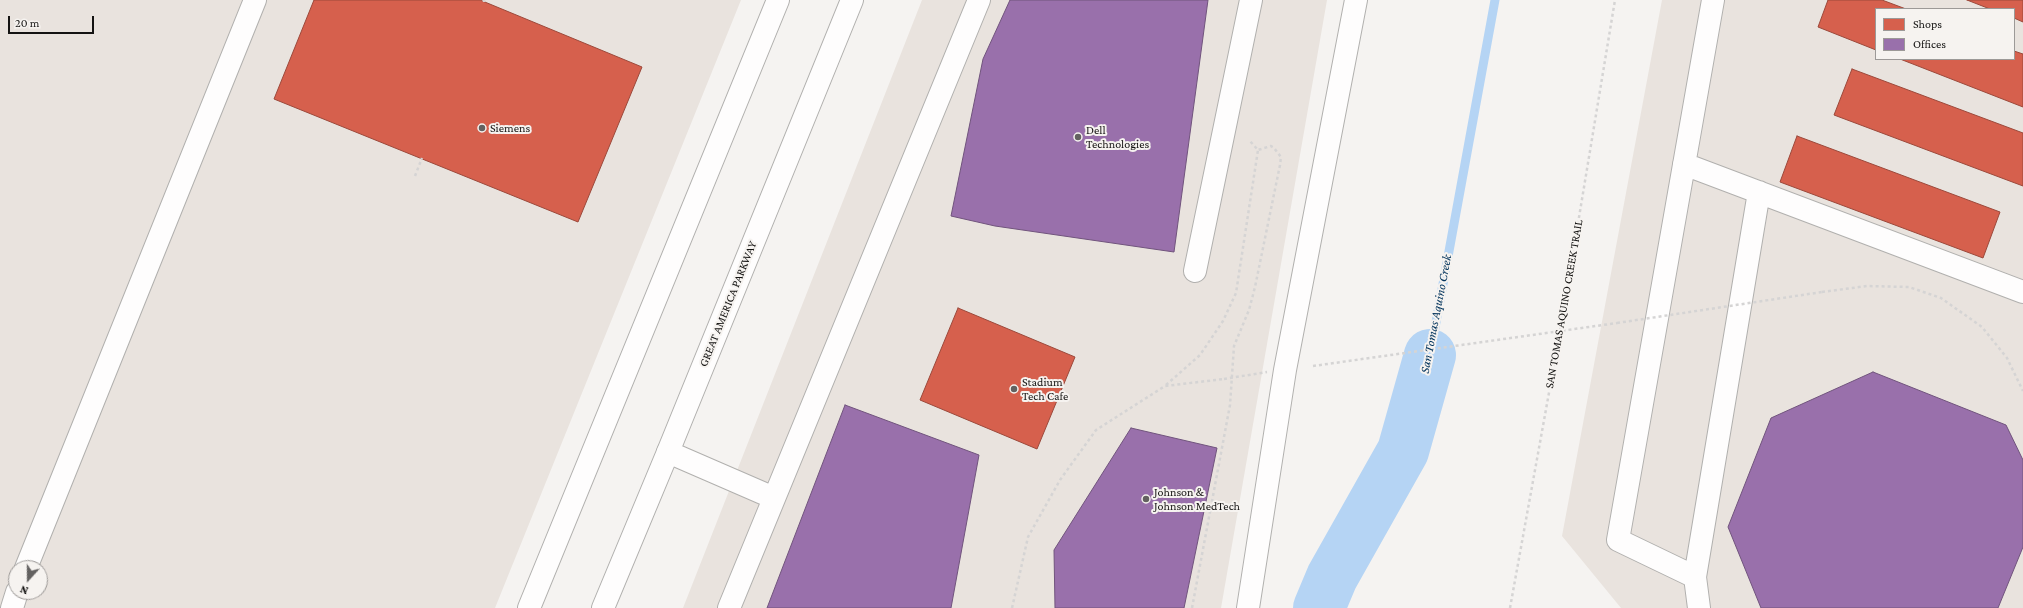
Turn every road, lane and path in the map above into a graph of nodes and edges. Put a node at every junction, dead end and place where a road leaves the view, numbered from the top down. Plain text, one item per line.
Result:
1 (255, 0) edge
2 (778, 0) edge
3 (852, 0) edge
4 (979, 0) edge
5 (1251, 0) edge
6 (1356, 0) edge
7 (1615, 0) edge
8 (1713, 0) edge
9 (1226, 118) junction
10 (1258, 150) junction
11 (422, 158) dead end
12 (1684, 164) junction
13 (415, 176) dead end
14 (1759, 192) junction
15 (1195, 271) dead end
16 (2023, 292) edge
17 (1560, 332) junction
18 (1308, 367) dead end
19 (1266, 372) dead end
20 (1165, 386) junction
21 (2023, 391) edge
22 (668, 452) junction
23 (774, 498) junction
24 (29, 560) edge
25 (1695, 577) junction
26 (529, 608) edge
27 (603, 608) edge
28 (729, 608) edge
29 (1012, 608) edge
30 (1192, 608) edge
31 (1248, 608) edge
32 (1510, 608) edge
33 (1699, 608) edge

1 - 24 main road
2 - 26 main road
3 - 22 main road, GREAT AMERICA PARKWAY
4 - 23 main road
5 - 9 main road
6 - 31 main road
7 - 17 path, SAN TOMAS AQUINO CREEK TRAIL
8 - 12 main road
9 - 10 path
9 - 15 main road
10 - 20 path
10 - 30 path
11 - 13 path
12 - 14 main road
12 - 25 main road
14 - 16 main road
14 - 25 main road
17 - 18 path
17 - 21 path, bridge
17 - 32 path, SAN TOMAS AQUINO CREEK TRAIL
19 - 20 path, bridge
20 - 29 path
22 - 23 main road
22 - 27 main road, GREAT AMERICA PARKWAY
23 - 28 main road
25 - 33 main road

